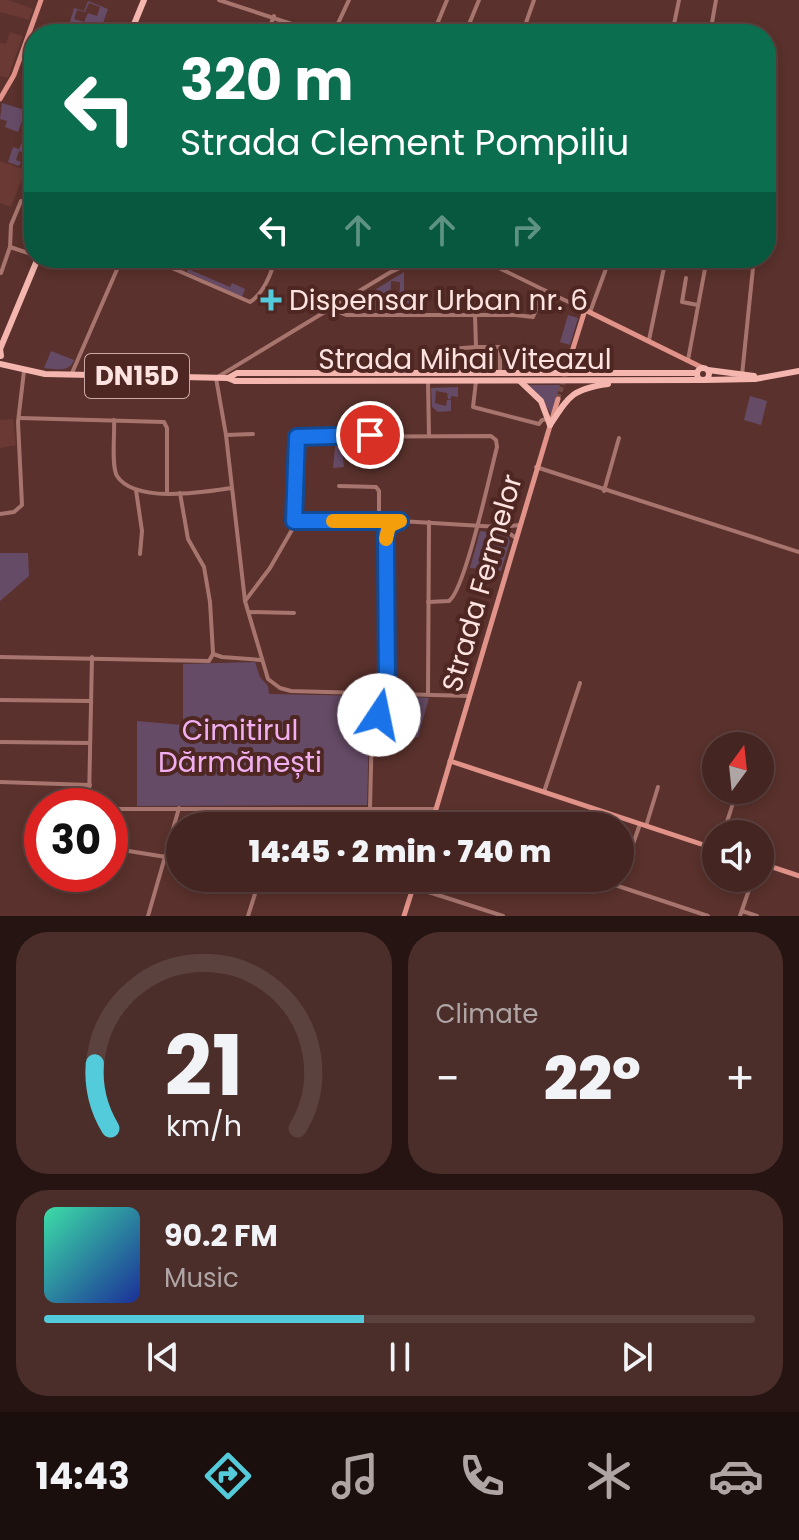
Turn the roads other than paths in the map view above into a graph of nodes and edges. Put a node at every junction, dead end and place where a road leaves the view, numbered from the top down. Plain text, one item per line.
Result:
1 (41, 0) edge
2 (144, 0) edge
3 (219, 0) edge
4 (349, 0) edge
5 (479, 0) edge
6 (534, 0) edge
7 (679, 0) edge
8 (716, 0) edge
9 (445, 1) edge
10 (274, 16) junction
11 (32, 24) edge
12 (134, 24) edge
13 (271, 24) edge
14 (295, 24) edge
15 (338, 24) edge
16 (437, 24) edge
17 (469, 24) edge
18 (526, 24) edge
19 (674, 24) edge
20 (712, 24) edge
21 (24, 46) edge
22 (0, 80) edge
23 (11, 82) junction
24 (0, 99) edge
25 (21, 201) dead end
26 (10, 247) junction
27 (24, 252) edge
28 (32, 268) edge
29 (118, 268) edge
30 (172, 268) edge
31 (272, 268) edge
32 (400, 268) edge
33 (499, 268) edge
34 (606, 268) edge
35 (664, 268) edge
36 (705, 268) edge
37 (753, 268) edge
38 (1, 273) edge
39 (686, 278) dead end
40 (544, 290) junction
41 (698, 305) junction
42 (332, 309) junction
43 (588, 311) junction
44 (475, 315) junction
45 (649, 340) junction
46 (476, 347) junction
47 (0, 356) edge
48 (570, 358) tunnel mouth
49 (688, 360) junction
50 (236, 370) junction
51 (702, 370) junction
52 (24, 371) junction
53 (799, 371) edge
54 (72, 374) junction
55 (451, 375) junction
56 (742, 375) junction
57 (495, 376) junction
58 (774, 376) junction
59 (216, 378) junction
60 (228, 378) junction
61 (428, 378) junction
62 (628, 380) junction
63 (702, 380) junction
64 (476, 381) junction
65 (520, 381) junction
66 (558, 399) tunnel mouth
67 (20, 418) junction
68 (114, 420) junction
69 (549, 422) junction
70 (253, 434) dead end
71 (226, 435) junction
72 (429, 436) junction
73 (619, 438) dead end
74 (536, 467) junction
75 (339, 486) dead end
76 (232, 488) junction
77 (136, 490) junction
78 (604, 491) junction
79 (167, 492) junction
80 (180, 493) junction
81 (0, 514) edge
82 (379, 520) junction
83 (294, 521) junction
84 (400, 521) junction
85 (429, 522) junction
86 (477, 525) junction
87 (520, 525) junction
88 (500, 527) junction
89 (516, 538) junction
90 (799, 552) edge
91 (140, 554) dead end
92 (245, 601) junction
93 (428, 602) junction
94 (248, 612) junction
95 (294, 613) dead end
96 (213, 654) junction
97 (0, 657) edge
98 (92, 657) junction
99 (261, 660) junction
100 (580, 683) dead end
101 (387, 694) junction
102 (428, 694) junction
103 (469, 696) junction
104 (0, 700) edge
105 (91, 701) junction
106 (0, 742) edge
107 (90, 743) junction
108 (450, 761) junction
109 (0, 782) edge
110 (91, 785) junction
111 (658, 787) dead end
112 (90, 788) edge
113 (544, 792) junction
114 (179, 808) junction
115 (370, 808) junction
116 (128, 809) edge
117 (280, 809) junction
118 (435, 809) junction
119 (178, 812) edge
120 (279, 812) edge
121 (369, 812) edge
122 (434, 812) edge
123 (643, 825) junction
124 (702, 844) edge
125 (634, 847) edge
126 (128, 851) edge
127 (166, 857) joint
128 (774, 868) edge
129 (799, 876) edge
130 (634, 891) edge
131 (256, 892) edge
132 (411, 892) edge
133 (429, 892) edge
134 (748, 892) edge
135 (741, 914) edge
136 (148, 916) edge
137 (248, 916) edge
138 (404, 916) edge
139 (503, 916) edge
140 (708, 916) edge
141 (757, 916) edge

1 - 11 street
2 - 12 main road
3 - 10 street
4 - 15 street
5 - 17 street
6 - 18 street
7 - 19 street
8 - 20 street
9 - 16 street
10 - 13 street
10 - 14 street
21 - 23 street
22 - 23 street
23 - 24 street
25 - 26 street
26 - 27 street
26 - 38 street
28 - 47 main road
29 - 54 street
30 - 31 street
32 - 42 street
33 - 40 street
34 - 43 street
35 - 45 street
36 - 41 street
37 - 56 street
39 - 41 street
40 - 43 street
40 - 44 street
41 - 49 street
42 - 44 street
42 - 50 street
43 - 45 street
43 - 48 street
44 - 46 street
45 - 49 street
46 - 55 street
46 - 57 street
47 - 52 main road, Strada Mihai Viteazul / DN15D
49 - 51 street
50 - 59 street
50 - 60 main road, Strada Mihai Viteazul / DN15D
50 - 61 main road, Strada Mihai Viteazul / DN15D
51 - 56 main road, Strada Mihai Viteazul / DN15D
51 - 57 main road, Strada Mihai Viteazul / DN15D
51 - 63 main road
51 - 63 main road
52 - 54 main road, Strada Mihai Viteazul / DN15D
52 - 67 street
53 - 58 main road, Strada Mihai Viteazul / DN15D
54 - 59 main road, Strada Mihai Viteazul / DN15D
55 - 57 main road, Strada Mihai Viteazul / DN15D
55 - 61 main road, Strada Mihai Viteazul / DN15D
56 - 58 main road, Strada Mihai Viteazul / DN15D
57 - 64 main road, Strada Mihai Viteazul / DN15D
57 - 65 main road, Strada Mihai Viteazul / DN15D
58 - 63 main road, Strada Mihai Viteazul / DN15D
59 - 60 main road, Strada Mihai Viteazul / DN15D
59 - 71 street
60 - 61 main road, Strada Mihai Viteazul / DN15D
61 - 64 main road, Strada Mihai Viteazul / DN15D
61 - 72 street
62 - 63 main road, Strada Mihai Viteazul / DN15D
62 - 65 main road, Strada Mihai Viteazul / DN15D
62 - 69 main road
64 - 69 street
65 - 69 main road
66 - 69 street, Strada Fermelor
67 - 68 street
67 - 81 street
68 - 77 street
68 - 79 street
69 - 74 street, Strada Fermelor
70 - 71 street
71 - 76 street
72 - 83 street
72 - 86 street
73 - 78 street
74 - 78 street
74 - 87 street, Strada Fermelor
75 - 82 street
76 - 80 street
76 - 92 street
77 - 79 street
77 - 91 street
78 - 90 street
79 - 80 street
80 - 96 street
82 - 83 street
82 - 84 street
83 - 92 street
84 - 85 street
84 - 101 street
85 - 86 street
85 - 93 street
86 - 88 street
86 - 93 street
87 - 88 street
87 - 89 street, Strada Fermelor
88 - 89 street
89 - 103 street, Strada Fermelor
92 - 94 street
93 - 102 street
94 - 95 street
94 - 99 street
96 - 98 street
96 - 99 street
97 - 98 street
98 - 105 street
99 - 101 street
100 - 113 street
101 - 102 street
101 - 115 street
102 - 103 street
103 - 108 street, Strada Fermelor
104 - 105 street
105 - 107 street
106 - 107 street
107 - 110 street
108 - 113 street
108 - 118 street, Strada Fermelor
109 - 110 street
110 - 112 street
111 - 123 street
113 - 123 street
114 - 116 street
114 - 117 street
114 - 119 street
115 - 117 street
115 - 118 street
115 - 121 street
117 - 120 street
118 - 122 street, Strada Fermelor
123 - 124 street
123 - 125 street
126 - 127 street
127 - 136 street
128 - 129 street
130 - 140 street
131 - 137 street
132 - 138 street
133 - 139 street
134 - 135 street
135 - 141 street

